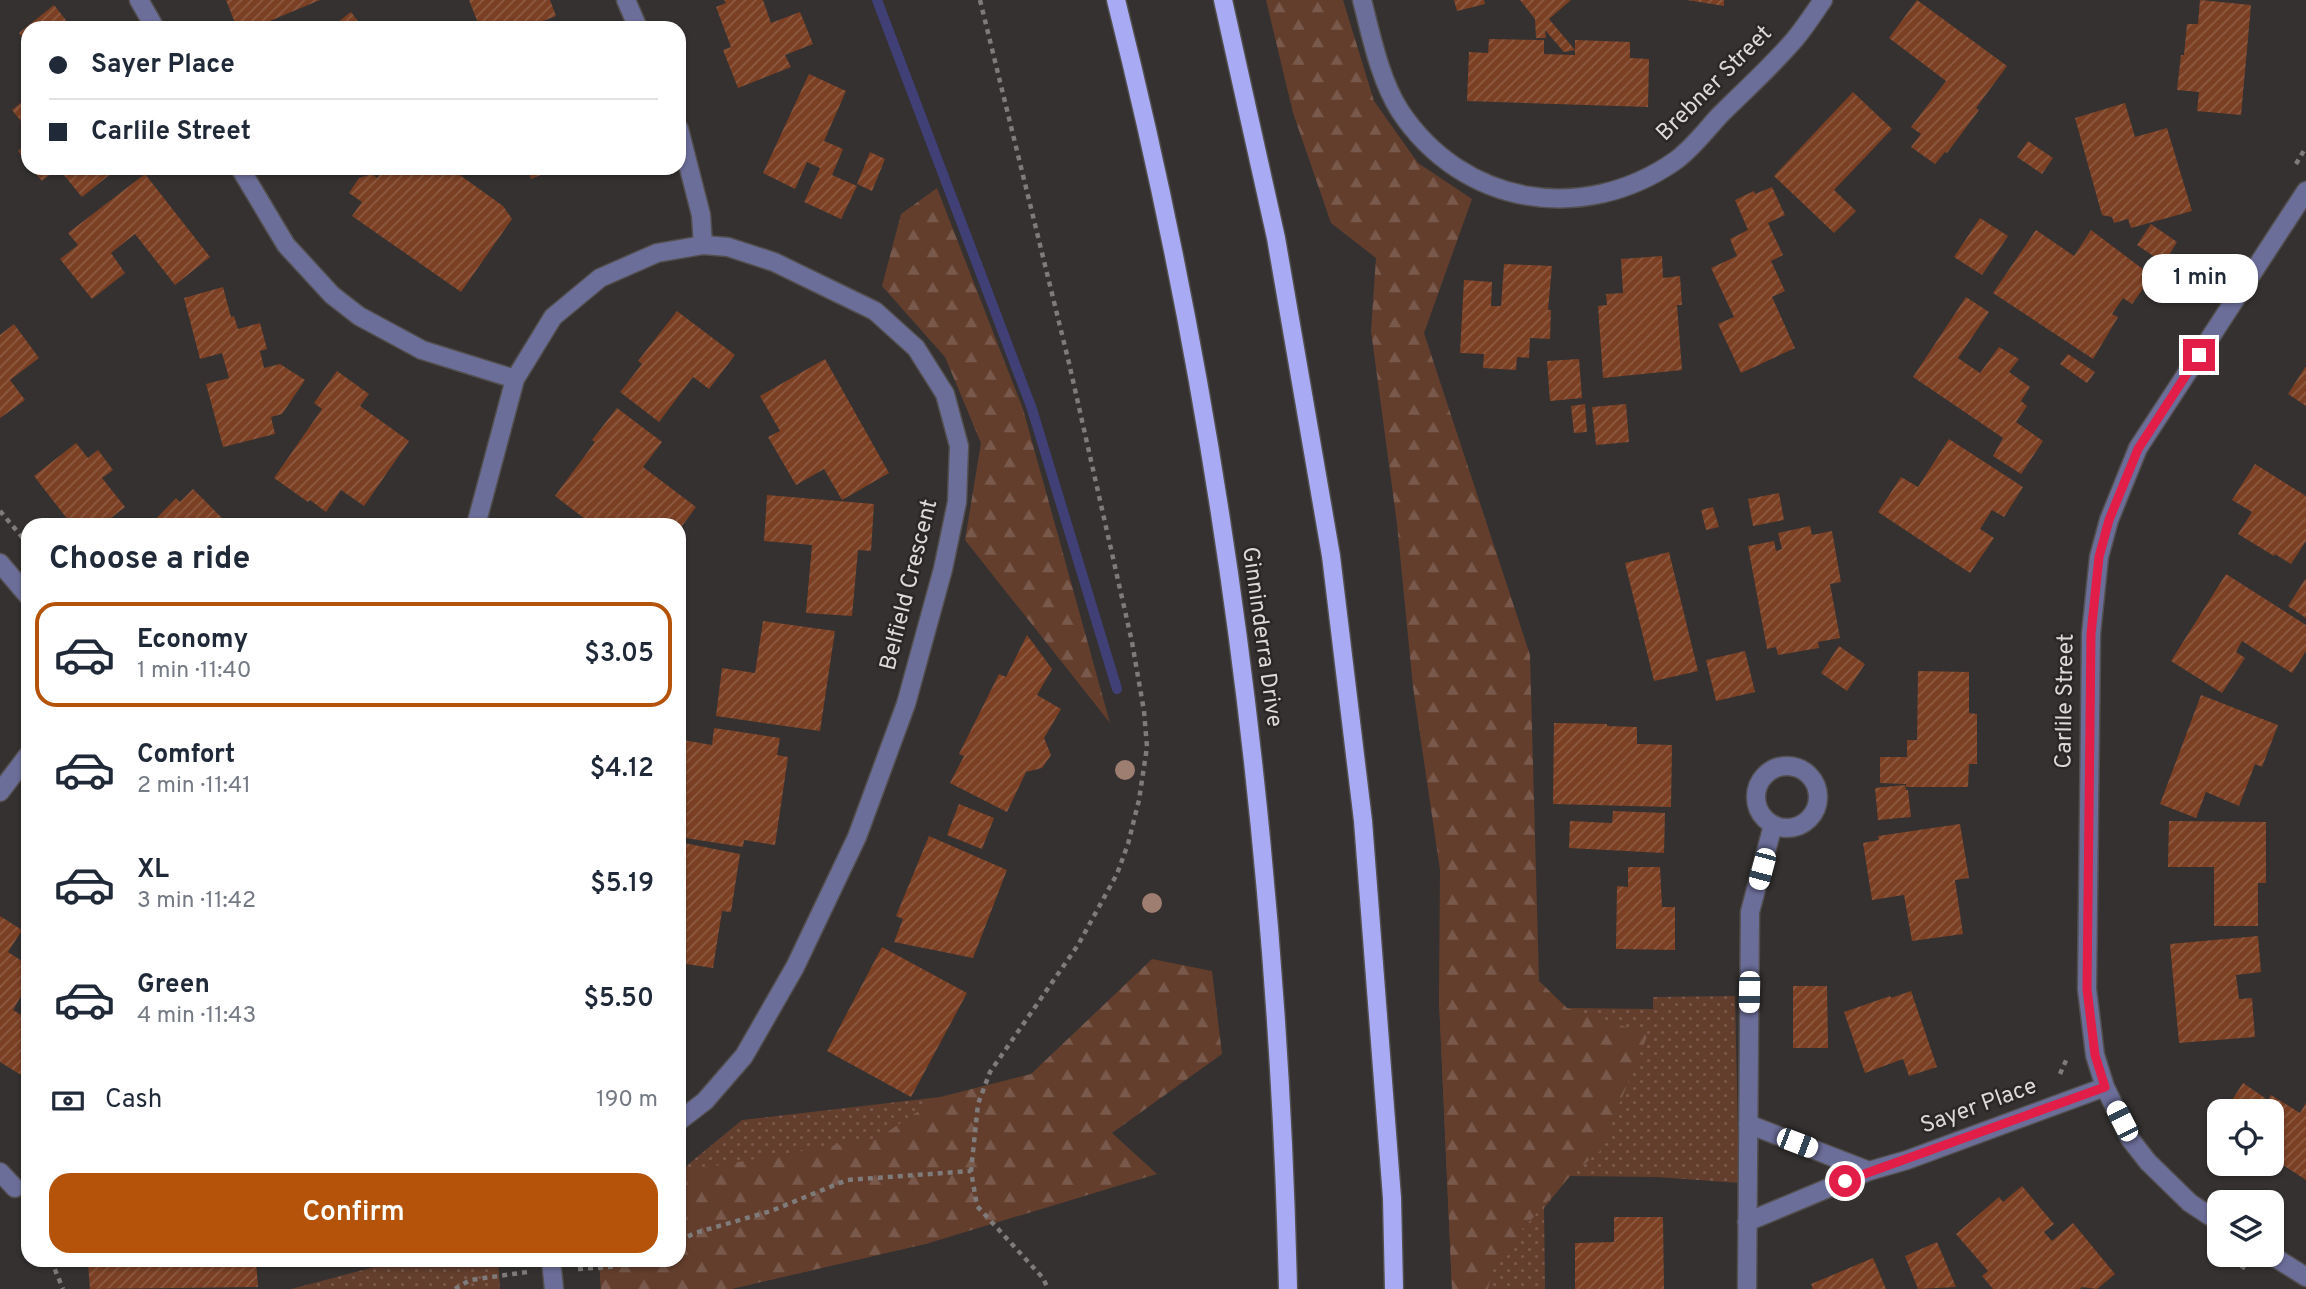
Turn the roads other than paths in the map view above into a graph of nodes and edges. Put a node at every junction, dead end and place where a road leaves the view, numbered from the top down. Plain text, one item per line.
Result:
1 (139, 0) edge
2 (626, 0) edge
3 (1116, 0) edge
4 (1223, 0) edge
5 (1362, 0) edge
6 (1823, 0) edge
7 (152, 21) edge
8 (635, 21) edge
9 (686, 156) edge
10 (244, 175) edge
11 (2306, 191) edge
12 (703, 245) junction
13 (515, 379) junction
14 (477, 518) edge
15 (0, 563) edge
16 (21, 588) edge
17 (21, 764) edge
18 (0, 792) edge
19 (1773, 825) dead end
20 (2105, 1087) junction
21 (686, 1116) edge
22 (1748, 1124) junction
23 (1869, 1171) junction
24 (0, 1172) edge
25 (15, 1188) dead end
26 (2207, 1214) edge
27 (1748, 1222) junction
28 (2284, 1264) edge
29 (552, 1267) edge
30 (2306, 1277) edge
31 (555, 1289) edge
32 (1288, 1289) edge
33 (1394, 1289) edge
34 (1747, 1289) edge

1 - 7 street
2 - 8 street
3 - 32 main road, Ginninderra Drive
4 - 33 main road
5 - 6 street, Brebner Street
9 - 12 street
10 - 13 street
11 - 20 street, Carlile Street
12 - 13 street, Belfield Crescent
12 - 21 street, Belfield Crescent
13 - 14 street, Belfield Crescent
15 - 16 street
17 - 18 street
19 - 22 street
20 - 23 street, Sayer Place
20 - 26 street, Carlile Street
22 - 23 street
22 - 27 street
23 - 27 street, Sayer Place
24 - 25 street
27 - 34 street
28 - 30 street
29 - 31 street

